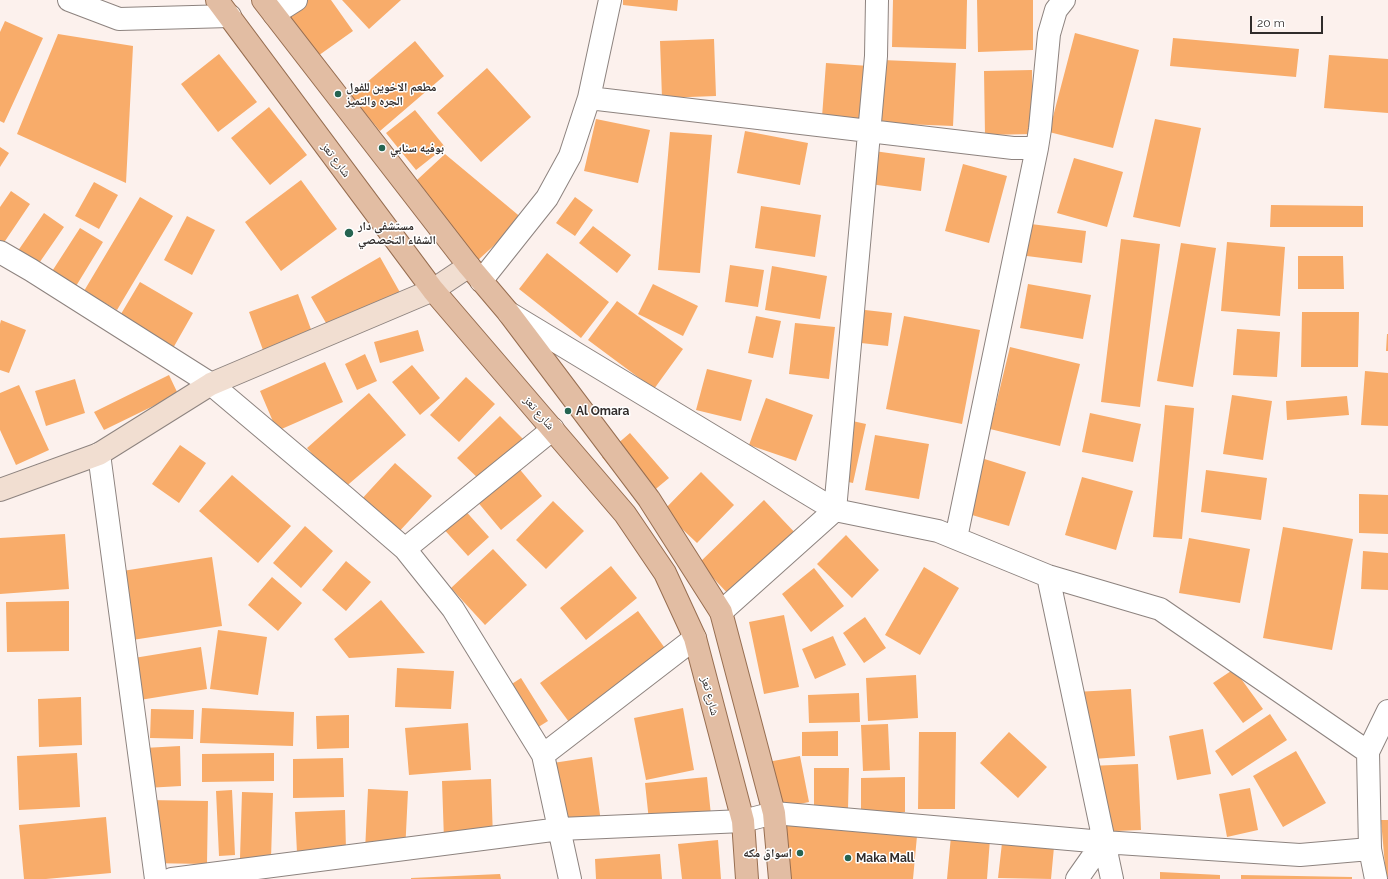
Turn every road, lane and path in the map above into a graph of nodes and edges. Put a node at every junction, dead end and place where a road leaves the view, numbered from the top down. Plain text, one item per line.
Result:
1 (68, 0) edge
2 (296, 0) edge
3 (610, 0) edge
4 (877, 0) edge
5 (1064, 0) edge
6 (269, 7) edge
7 (223, 8) edge
8 (589, 98) junction
9 (868, 131) junction
10 (1037, 148) junction
11 (0, 252) edge
12 (475, 274) junction
13 (433, 290) junction
14 (508, 312) junction
15 (210, 384) junction
16 (553, 429) junction
17 (99, 454) junction
18 (0, 490) edge
19 (835, 510) junction
20 (956, 538) junction
21 (405, 549) junction
22 (1048, 576) junction
23 (721, 612) junction
24 (695, 638) junction
25 (1388, 711) edge
26 (1368, 752) junction
27 (543, 756) junction
28 (774, 813) junction
29 (743, 821) junction
30 (560, 829) junction
31 (1103, 842) junction
32 (1370, 849) junction
33 (156, 879) edge
34 (172, 879) edge
35 (570, 879) edge
36 (747, 879) edge
37 (780, 879) edge
38 (1077, 879) edge
39 (1112, 879) edge
40 (1376, 879) edge

1 - 7 street
2 - 6 street
3 - 8 street
4 - 9 street
5 - 10 street
6 - 12 main road
7 - 13 main road, شارع تعز
8 - 9 street
8 - 12 street
9 - 10 street
9 - 19 street
10 - 20 street
11 - 15 street
12 - 13 main road
12 - 14 main road
13 - 15 main road
13 - 16 main road, شارع تعز
14 - 19 street
14 - 23 main road
15 - 17 main road
15 - 21 street
16 - 21 street
16 - 24 main road, شارع تعز
17 - 18 main road
17 - 33 street
19 - 20 street
19 - 23 street
20 - 22 street
21 - 27 street
22 - 26 street
22 - 31 street
23 - 28 main road
24 - 27 street
24 - 29 main road, شارع تعز
25 - 26 street
26 - 32 street
27 - 30 street
28 - 29 street
28 - 31 street
28 - 37 main road
29 - 30 street
29 - 36 main road, شارع تعز
30 - 34 street
30 - 35 street
31 - 32 street
31 - 38 street
31 - 39 street
32 - 40 street

